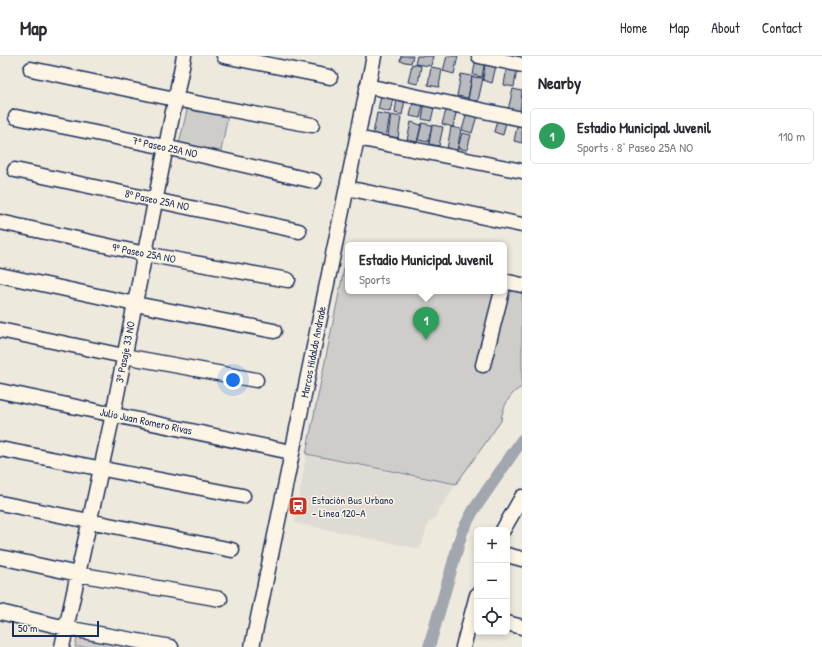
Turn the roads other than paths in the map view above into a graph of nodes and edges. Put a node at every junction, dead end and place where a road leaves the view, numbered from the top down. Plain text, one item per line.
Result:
1 (184, 56) edge
2 (224, 56) edge
3 (374, 56) edge
4 (479, 56) edge
5 (522, 65) edge
6 (31, 69) dead end
7 (330, 77) dead end
8 (367, 86) junction
9 (175, 99) junction
10 (16, 117) dead end
11 (522, 119) edge
12 (312, 125) dead end
13 (357, 138) junction
14 (165, 147) junction
15 (15, 170) dead end
16 (522, 171) edge
17 (314, 181) dead end
18 (347, 188) junction
19 (154, 200) junction
20 (0, 222) edge
21 (522, 224) edge
22 (299, 231) dead end
23 (341, 246) edge
24 (144, 254) junction
25 (0, 275) edge
26 (288, 280) dead end
27 (522, 283) edge
28 (507, 284) edge
29 (501, 294) edge
30 (135, 304) junction
31 (0, 330) edge
32 (274, 331) dead end
33 (124, 356) junction
34 (483, 365) dead end
35 (256, 380) dead end
36 (0, 391) edge
37 (113, 414) junction
38 (0, 449) edge
39 (291, 452) junction
40 (100, 469) junction
41 (243, 496) dead end
42 (521, 501) edge
43 (0, 503) edge
44 (89, 521) junction
45 (505, 527) edge
46 (232, 550) dead end
47 (510, 556) edge
48 (0, 557) edge
49 (522, 560) edge
50 (78, 574) junction
51 (220, 599) dead end
52 (0, 612) edge
53 (474, 614) edge
54 (510, 624) edge
55 (522, 627) edge
56 (66, 628) junction
57 (62, 647) edge
58 (171, 647) edge
59 (252, 647) edge
60 (462, 647) edge

1 - 9 street, 3º Pasaje 33 NO
2 - 7 street
3 - 8 street, Marcos Hidaldo Andrade
4 - 5 street
6 - 9 street
8 - 11 street
8 - 13 street, Marcos Hidaldo Andrade
9 - 12 street
9 - 14 street, 3º Pasaje 33 NO
10 - 14 street, 7º Paseo 25A NO
13 - 16 street
13 - 18 street, Marcos Hidaldo Andrade
14 - 17 street, 7º Paseo 25A NO
14 - 19 street, 3º Pasaje 33 NO
15 - 19 street, 8º Paseo 25A NO
18 - 21 street
18 - 23 street, Marcos Hidaldo Andrade
19 - 22 street, 8º Paseo 25A NO
19 - 24 street, 3º Pasaje 33 NO
20 - 24 street, 9º Paseo 25A NO
23 - 39 street, Marcos Hidaldo Andrade
24 - 26 street, 9º Paseo 25A NO
24 - 30 street, 3º Pasaje 33 NO
25 - 30 street
27 - 28 street
29 - 34 street
30 - 32 street
30 - 33 street, 3º Pasaje 33 NO
31 - 33 street
33 - 35 street
33 - 37 street, 3º Pasaje 33 NO
36 - 37 street, Julio Juan Romero Rivas
37 - 39 street, Julio Juan Romero Rivas
37 - 40 street, 3º Pasaje 33 NO
38 - 40 street
39 - 59 street, Marcos Hidaldo Andrade
40 - 41 street
40 - 44 street, 3º Pasaje 33 NO
42 - 45 street
43 - 44 street
44 - 46 street
44 - 50 street, 3º Pasaje 33 NO
47 - 49 street
48 - 50 street
50 - 51 street
50 - 56 street, 3º Pasaje 33 NO
52 - 56 street
53 - 60 street
54 - 55 street
56 - 57 street, 3º Pasaje 33 NO
56 - 58 street

